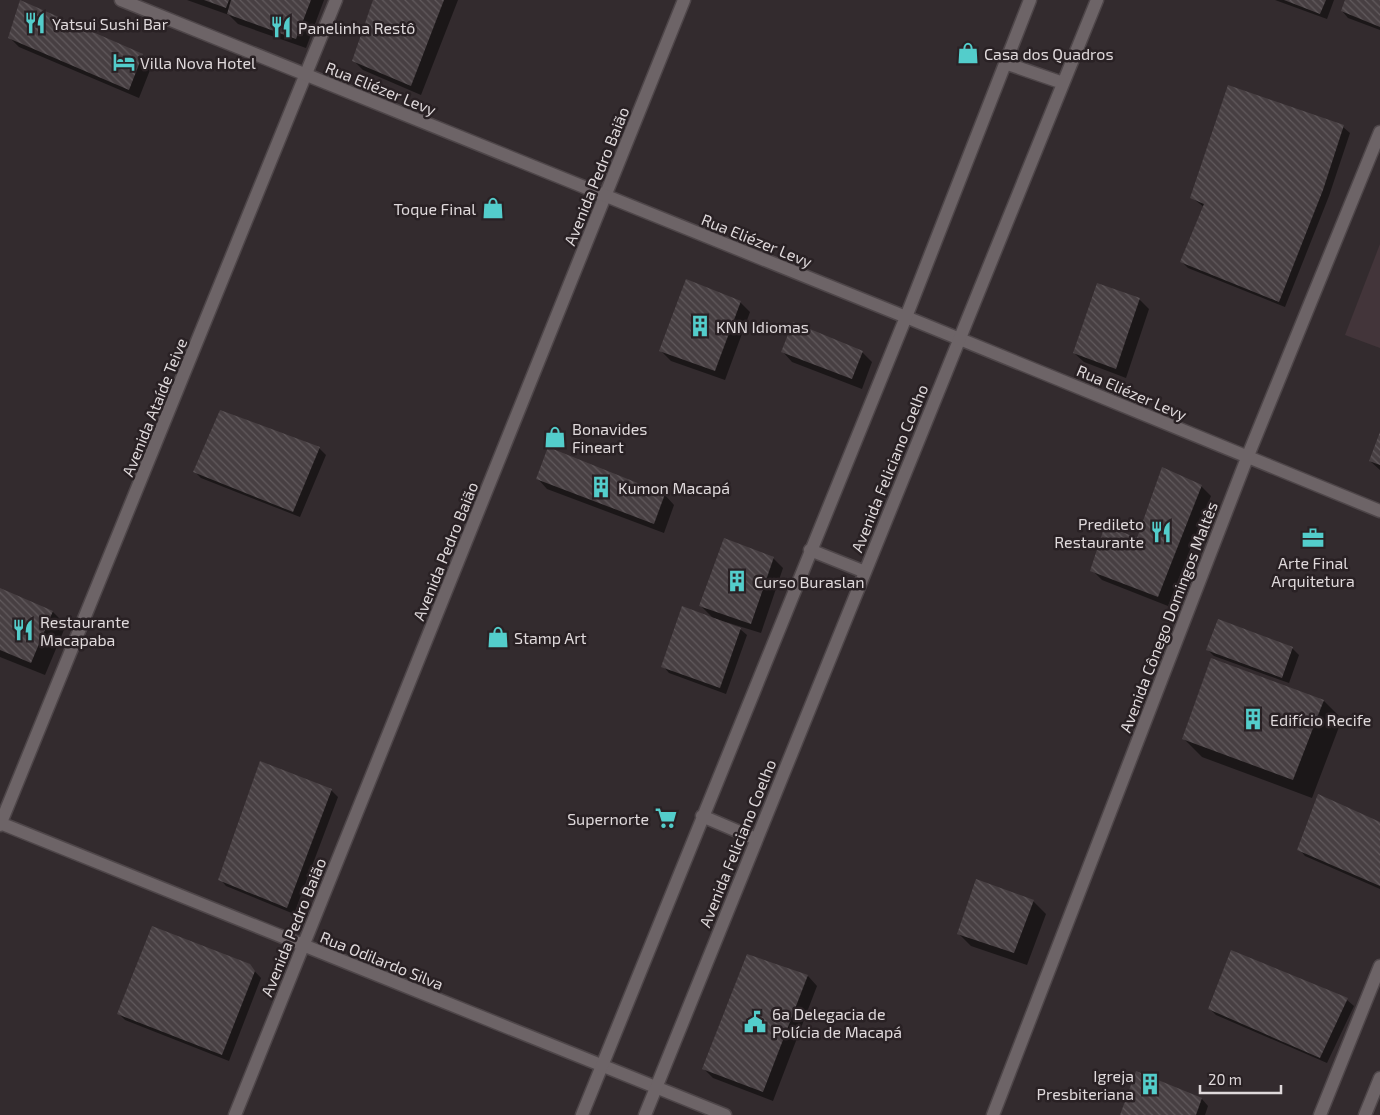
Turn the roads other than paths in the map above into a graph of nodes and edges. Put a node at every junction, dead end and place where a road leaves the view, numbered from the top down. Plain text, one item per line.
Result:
1 (121, 0) edge
2 (336, 0) edge
3 (684, 0) edge
4 (1030, 0) edge
5 (1097, 0) edge
6 (1005, 63) junction
7 (307, 76) junction
8 (1063, 83) junction
9 (1380, 132) edge
10 (605, 197) junction
11 (906, 317) junction
12 (959, 337) junction
13 (1247, 458) junction
14 (1380, 511) edge
15 (810, 550) junction
16 (865, 572) junction
17 (702, 816) junction
18 (0, 824) edge
19 (756, 839) junction
20 (304, 946) junction
21 (1380, 966) edge
22 (602, 1066) junction
23 (1380, 1078) edge
24 (656, 1087) junction
25 (235, 1115) edge
26 (582, 1115) edge
27 (644, 1115) edge
28 (725, 1115) edge
29 (992, 1115) edge
30 (1320, 1115) edge
31 (1365, 1115) edge

1 - 7 street, Rua Eliézer Levy
2 - 7 street, Avenida Ataíde Teive
3 - 10 street, Avenida Pedro Baião
4 - 6 street
5 - 8 street, Avenida Feliciano Coelho
6 - 8 street
6 - 11 street
7 - 10 street, Rua Eliézer Levy
7 - 18 street, Avenida Ataíde Teive
8 - 12 street, Avenida Feliciano Coelho
9 - 13 street, Avenida Cônego Domingos Maltês
10 - 11 street, Rua Eliézer Levy
10 - 20 street, Avenida Pedro Baião
11 - 12 street, Rua Eliézer Levy
11 - 15 street
12 - 13 street, Rua Eliézer Levy
12 - 16 street, Avenida Feliciano Coelho
13 - 14 street, Rua Eliézer Levy
13 - 29 street, Avenida Cônego Domingos Maltês
15 - 16 street
15 - 17 street
16 - 19 street, Avenida Feliciano Coelho
17 - 19 street
17 - 22 street
18 - 20 street, Rua Odilardo Silva
19 - 24 street, Avenida Feliciano Coelho
20 - 22 street, Rua Odilardo Silva
20 - 25 street, Avenida Pedro Baião
21 - 30 street
22 - 24 street, Rua Odilardo Silva
22 - 26 street
23 - 31 street
24 - 27 street, Avenida Feliciano Coelho
24 - 28 street, Rua Odilardo Silva

